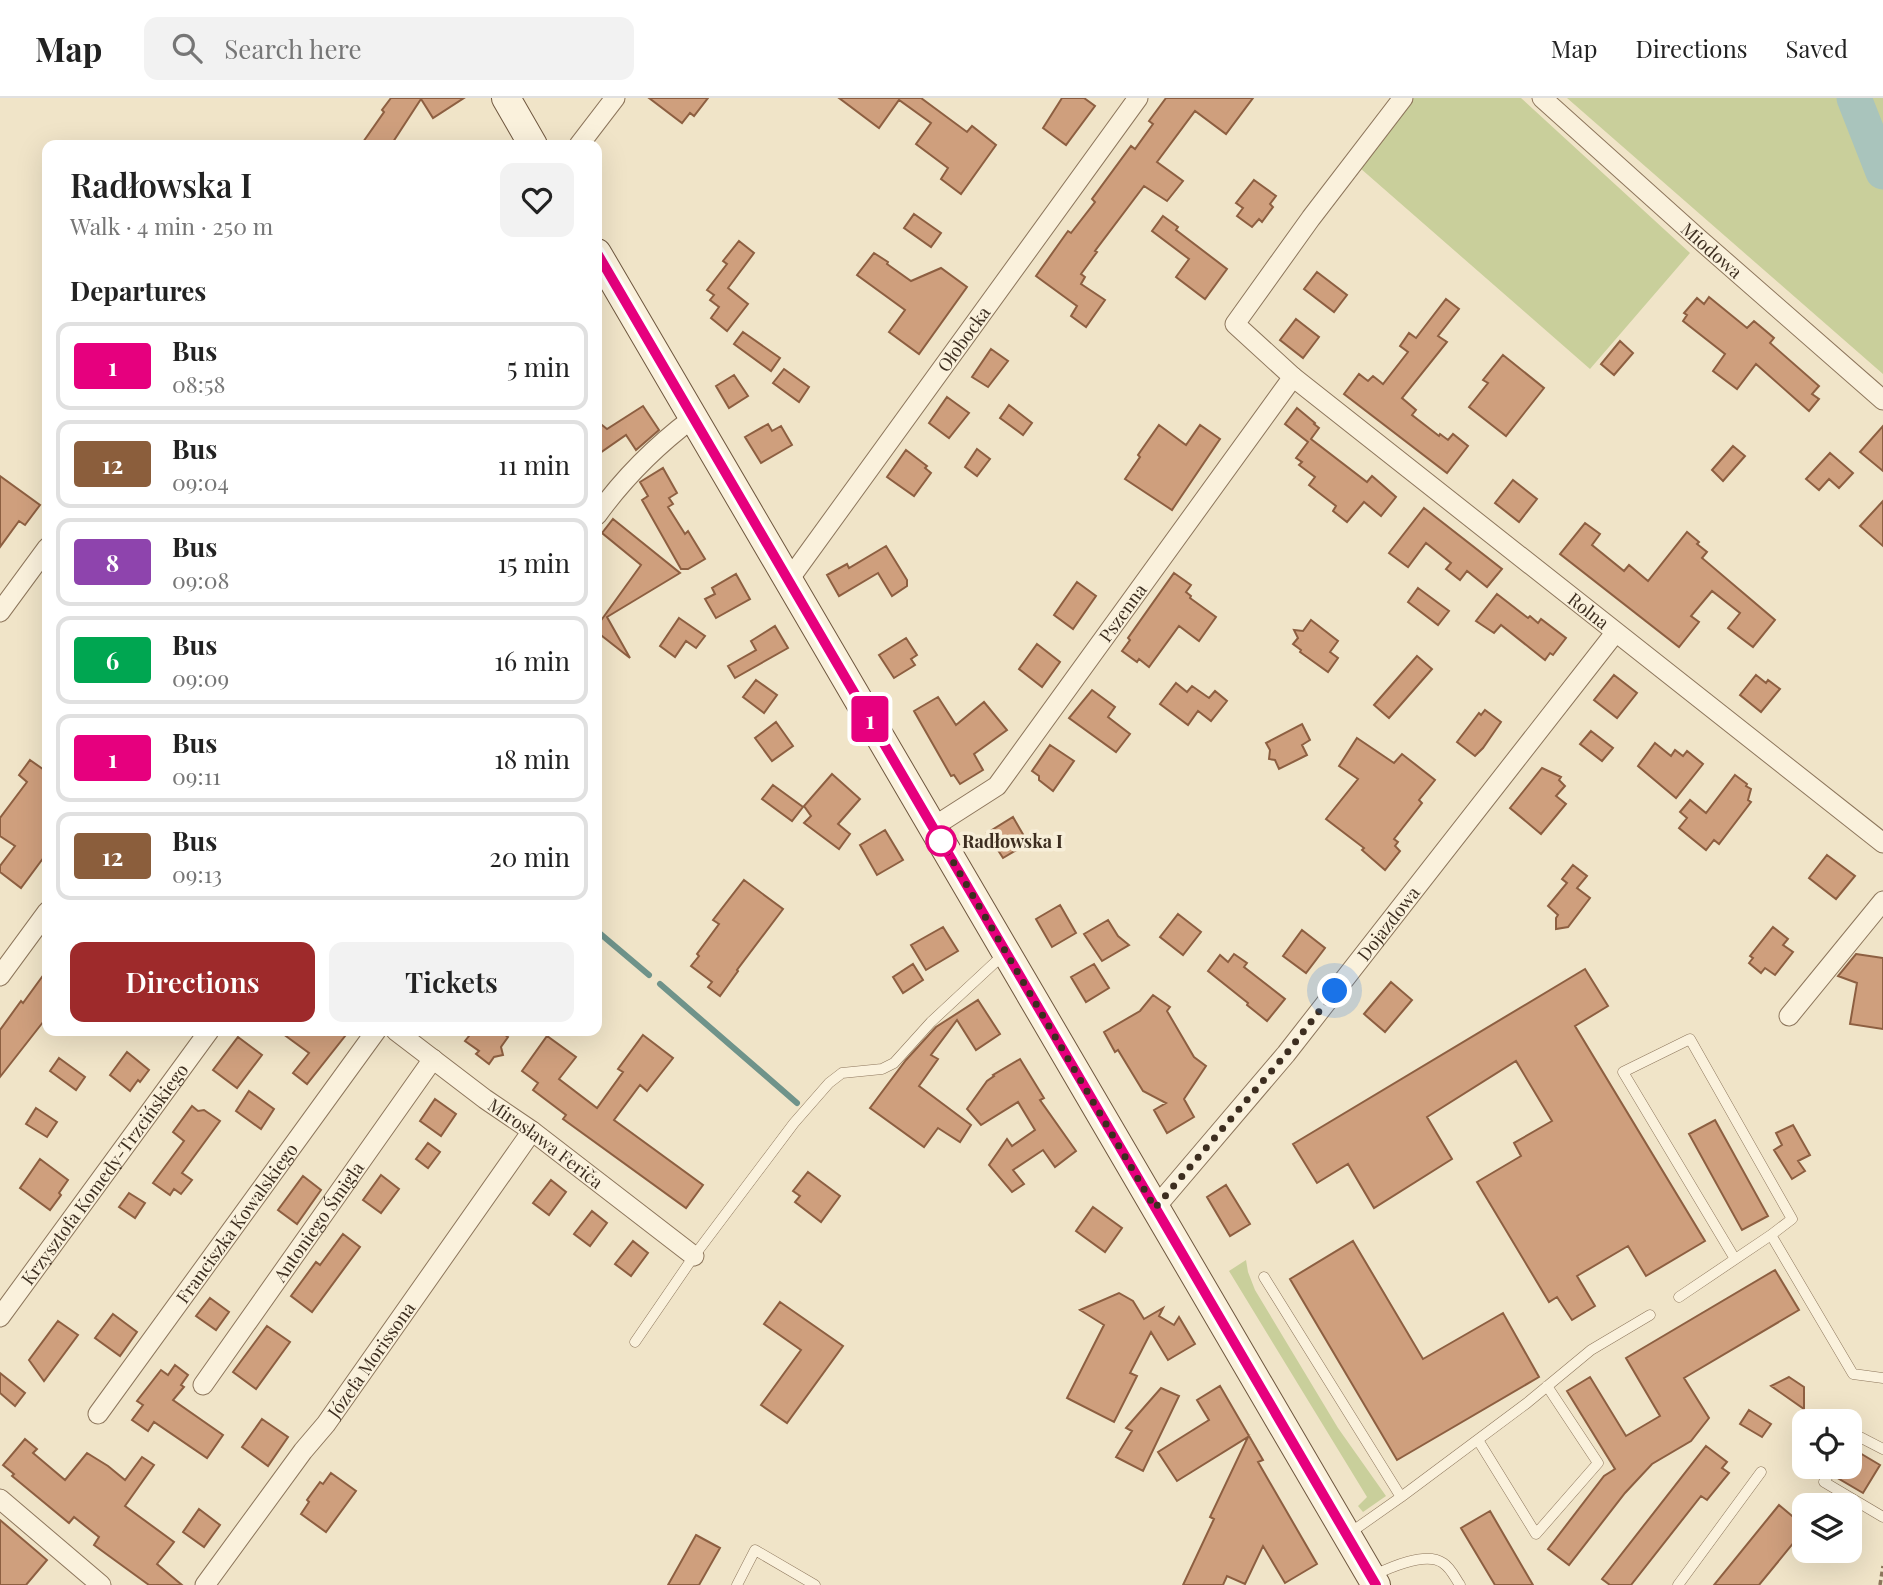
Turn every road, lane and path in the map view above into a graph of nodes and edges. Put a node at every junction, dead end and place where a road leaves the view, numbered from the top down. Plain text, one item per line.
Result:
1 (506, 98) edge
2 (615, 98) edge
3 (1138, 98) edge
4 (1404, 98) edge
5 (1542, 98) edge
6 (530, 140) edge
7 (583, 140) edge
8 (602, 262) edge
9 (1293, 377) junction
10 (1883, 400) edge
11 (693, 418) junction
12 (602, 508) edge
13 (42, 555) edge
14 (788, 580) junction
15 (0, 612) edge
16 (1615, 633) junction
17 (933, 827) junction
18 (1883, 843) edge
19 (1883, 901) edge
20 (42, 919) edge
21 (1006, 953) junction
22 (0, 976) edge
23 (1789, 1016) dead end
24 (205, 1036) edge
25 (372, 1036) edge
26 (403, 1036) edge
27 (433, 1059) junction
28 (533, 1131) junction
29 (1155, 1208) junction
30 (1771, 1236) junction
31 (694, 1256) junction
32 (1735, 1259) junction
33 (1264, 1277) dead end
34 (1679, 1297) dead end
35 (1650, 1315) dead end
36 (0, 1317) edge
37 (635, 1342) dead end
38 (1883, 1378) edge
39 (203, 1385) dead end
40 (1547, 1386) junction
41 (98, 1414) dead end
42 (1862, 1438) edge
43 (1478, 1440) junction
44 (1883, 1449) edge
45 (1761, 1472) dead end
46 (1826, 1479) edge
47 (1401, 1497) junction
48 (0, 1499) edge
49 (1883, 1517) edge
50 (1347, 1535) junction
51 (1883, 1566) edge
52 (1374, 1581) edge
53 (101, 1585) edge
54 (205, 1585) edge
55 (737, 1585) edge
56 (815, 1585) edge
57 (1460, 1585) edge
58 (1678, 1585) edge
59 (1880, 1585) edge

1 - 6 street
2 - 7 street
3 - 14 street, Ołobocka
4 - 9 street, Rolna
5 - 10 street, Miodowa
8 - 11 street
9 - 16 street, Rolna
9 - 17 street, Pszenna
11 - 12 street
11 - 14 street
13 - 15 street
14 - 17 street
16 - 18 street, Rolna
16 - 29 street, Dojazdowa
17 - 21 street
19 - 23 street
20 - 22 street
21 - 29 street
21 - 31 lane
24 - 36 street, Krzysztofa Komedy-Trzcińskiego
25 - 41 street, Franciszka Kowalskiego
26 - 27 street, Mirosława Feriča
27 - 28 street, Mirosława Feriča
27 - 39 street, Antoniego Śmigla
28 - 31 street, Mirosława Feriča
28 - 54 street, Józefa Morissona
29 - 50 street
30 - 32 lane
30 - 32 lane
30 - 38 lane
31 - 37 lane
32 - 34 lane
33 - 47 lane
35 - 40 lane
40 - 43 lane
40 - 43 lane
42 - 44 lane
43 - 47 lane
45 - 58 lane
46 - 49 lane
47 - 50 lane
48 - 53 street
50 - 52 street
51 - 59 path
52 - 57 lane
55 - 56 lane

